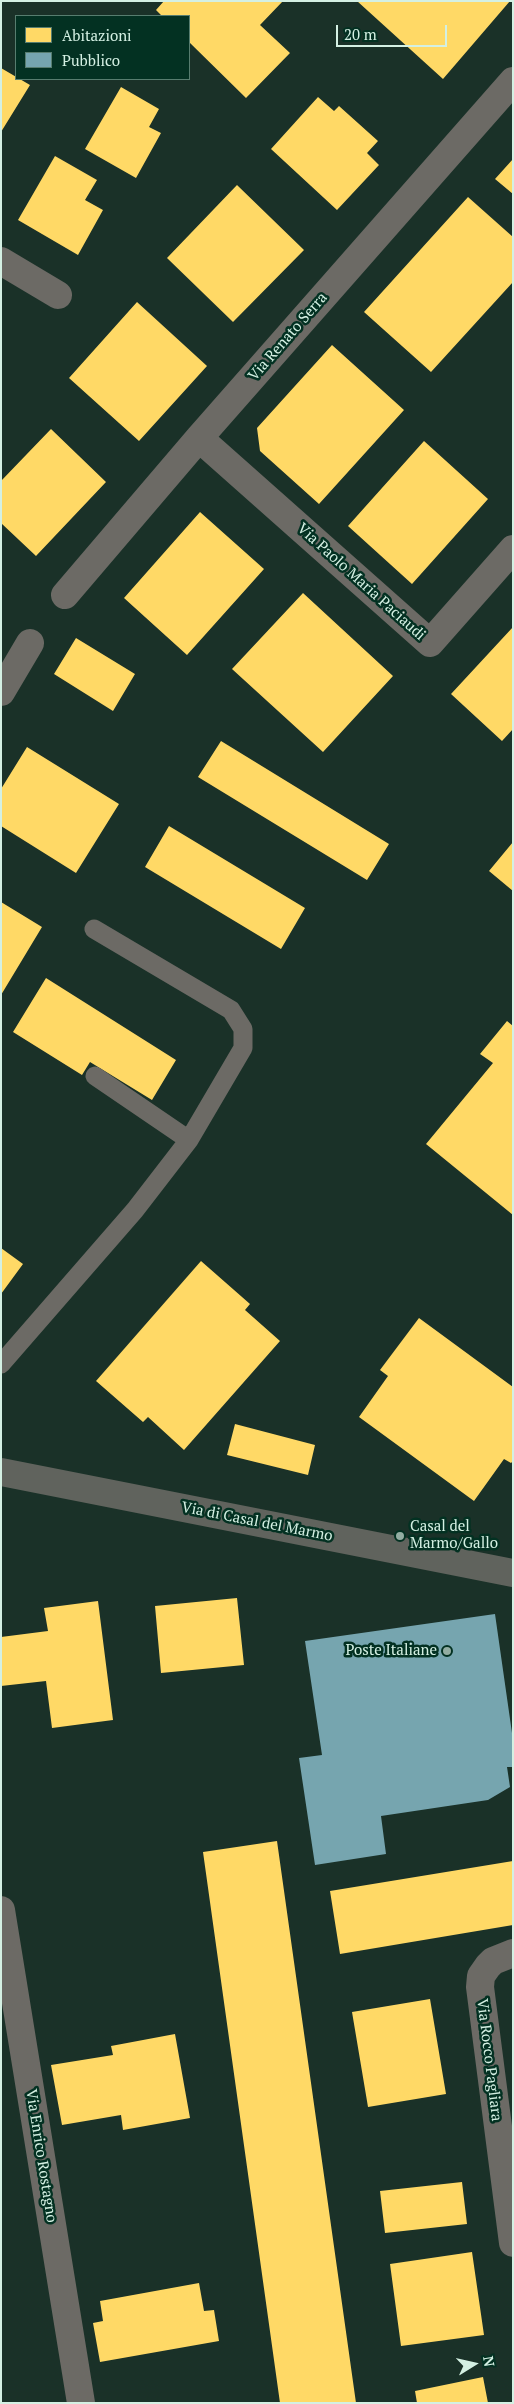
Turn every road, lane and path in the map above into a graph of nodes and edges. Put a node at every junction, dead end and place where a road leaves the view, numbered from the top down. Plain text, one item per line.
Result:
1 (513, 81) edge
2 (1, 261) edge
3 (58, 295) dead end
4 (199, 438) junction
5 (513, 548) edge
6 (65, 595) dead end
7 (30, 643) dead end
8 (1, 692) edge
9 (94, 929) dead end
10 (96, 1076) dead end
11 (189, 1140) junction
12 (1, 1364) edge
13 (1, 1472) edge
14 (512, 1578) edge
15 (1, 1910) edge
16 (513, 1953) edge
17 (513, 2243) edge
18 (81, 2403) edge

1 - 4 street, Via Renato Serra
2 - 3 street
4 - 5 street, Via Paolo Maria Paciaudi
4 - 6 street, Via Renato Serra
7 - 8 street
9 - 11 lane
10 - 11 lane
11 - 12 lane
13 - 14 main road, Via di Casal del Marmo
15 - 18 street, Via Enrico Rostagno
16 - 17 street, Via Rocco Pagliara

